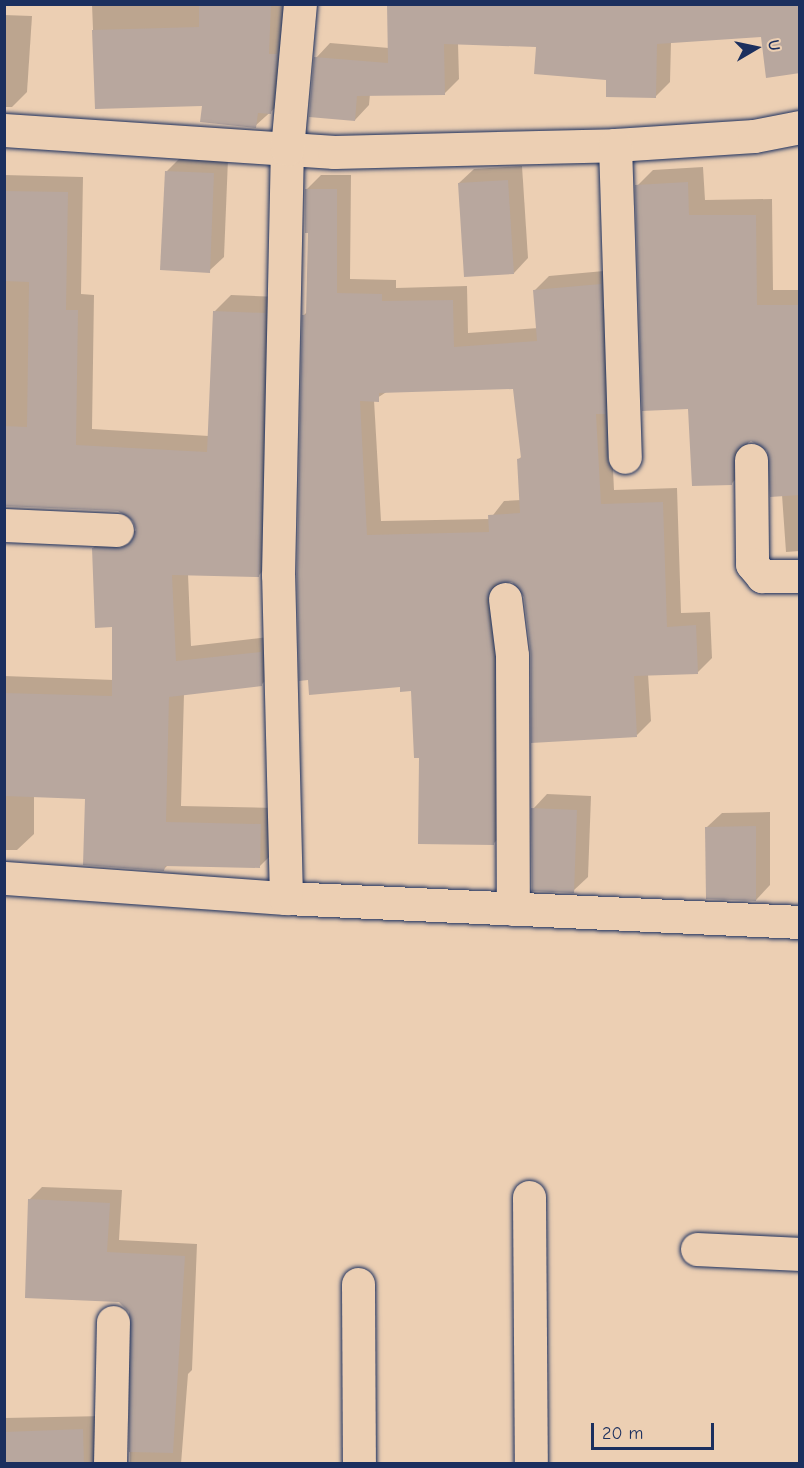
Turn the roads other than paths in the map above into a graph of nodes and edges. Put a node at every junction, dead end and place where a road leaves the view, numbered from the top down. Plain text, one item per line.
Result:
1 (300, 4) edge
2 (800, 127) edge
3 (4, 130) edge
4 (615, 145) junction
5 (286, 149) junction
6 (625, 457) dead end
7 (751, 460) dead end
8 (4, 525) edge
9 (117, 530) dead end
10 (800, 576) edge
11 (505, 599) dead end
12 (4, 878) edge
13 (286, 898) junction
14 (513, 909) junction
15 (800, 922) edge
16 (529, 1197) dead end
17 (697, 1249) dead end
18 (800, 1254) edge
19 (358, 1284) dead end
20 (113, 1322) dead end
21 (110, 1464) edge
22 (358, 1464) edge
23 (531, 1464) edge

1 - 5 street
2 - 4 street
3 - 5 street
4 - 5 street
4 - 6 street
5 - 13 street
7 - 10 street
8 - 9 street
11 - 14 street
12 - 13 street
13 - 14 street
14 - 15 street
16 - 23 street
17 - 18 street
19 - 22 street
20 - 21 street

